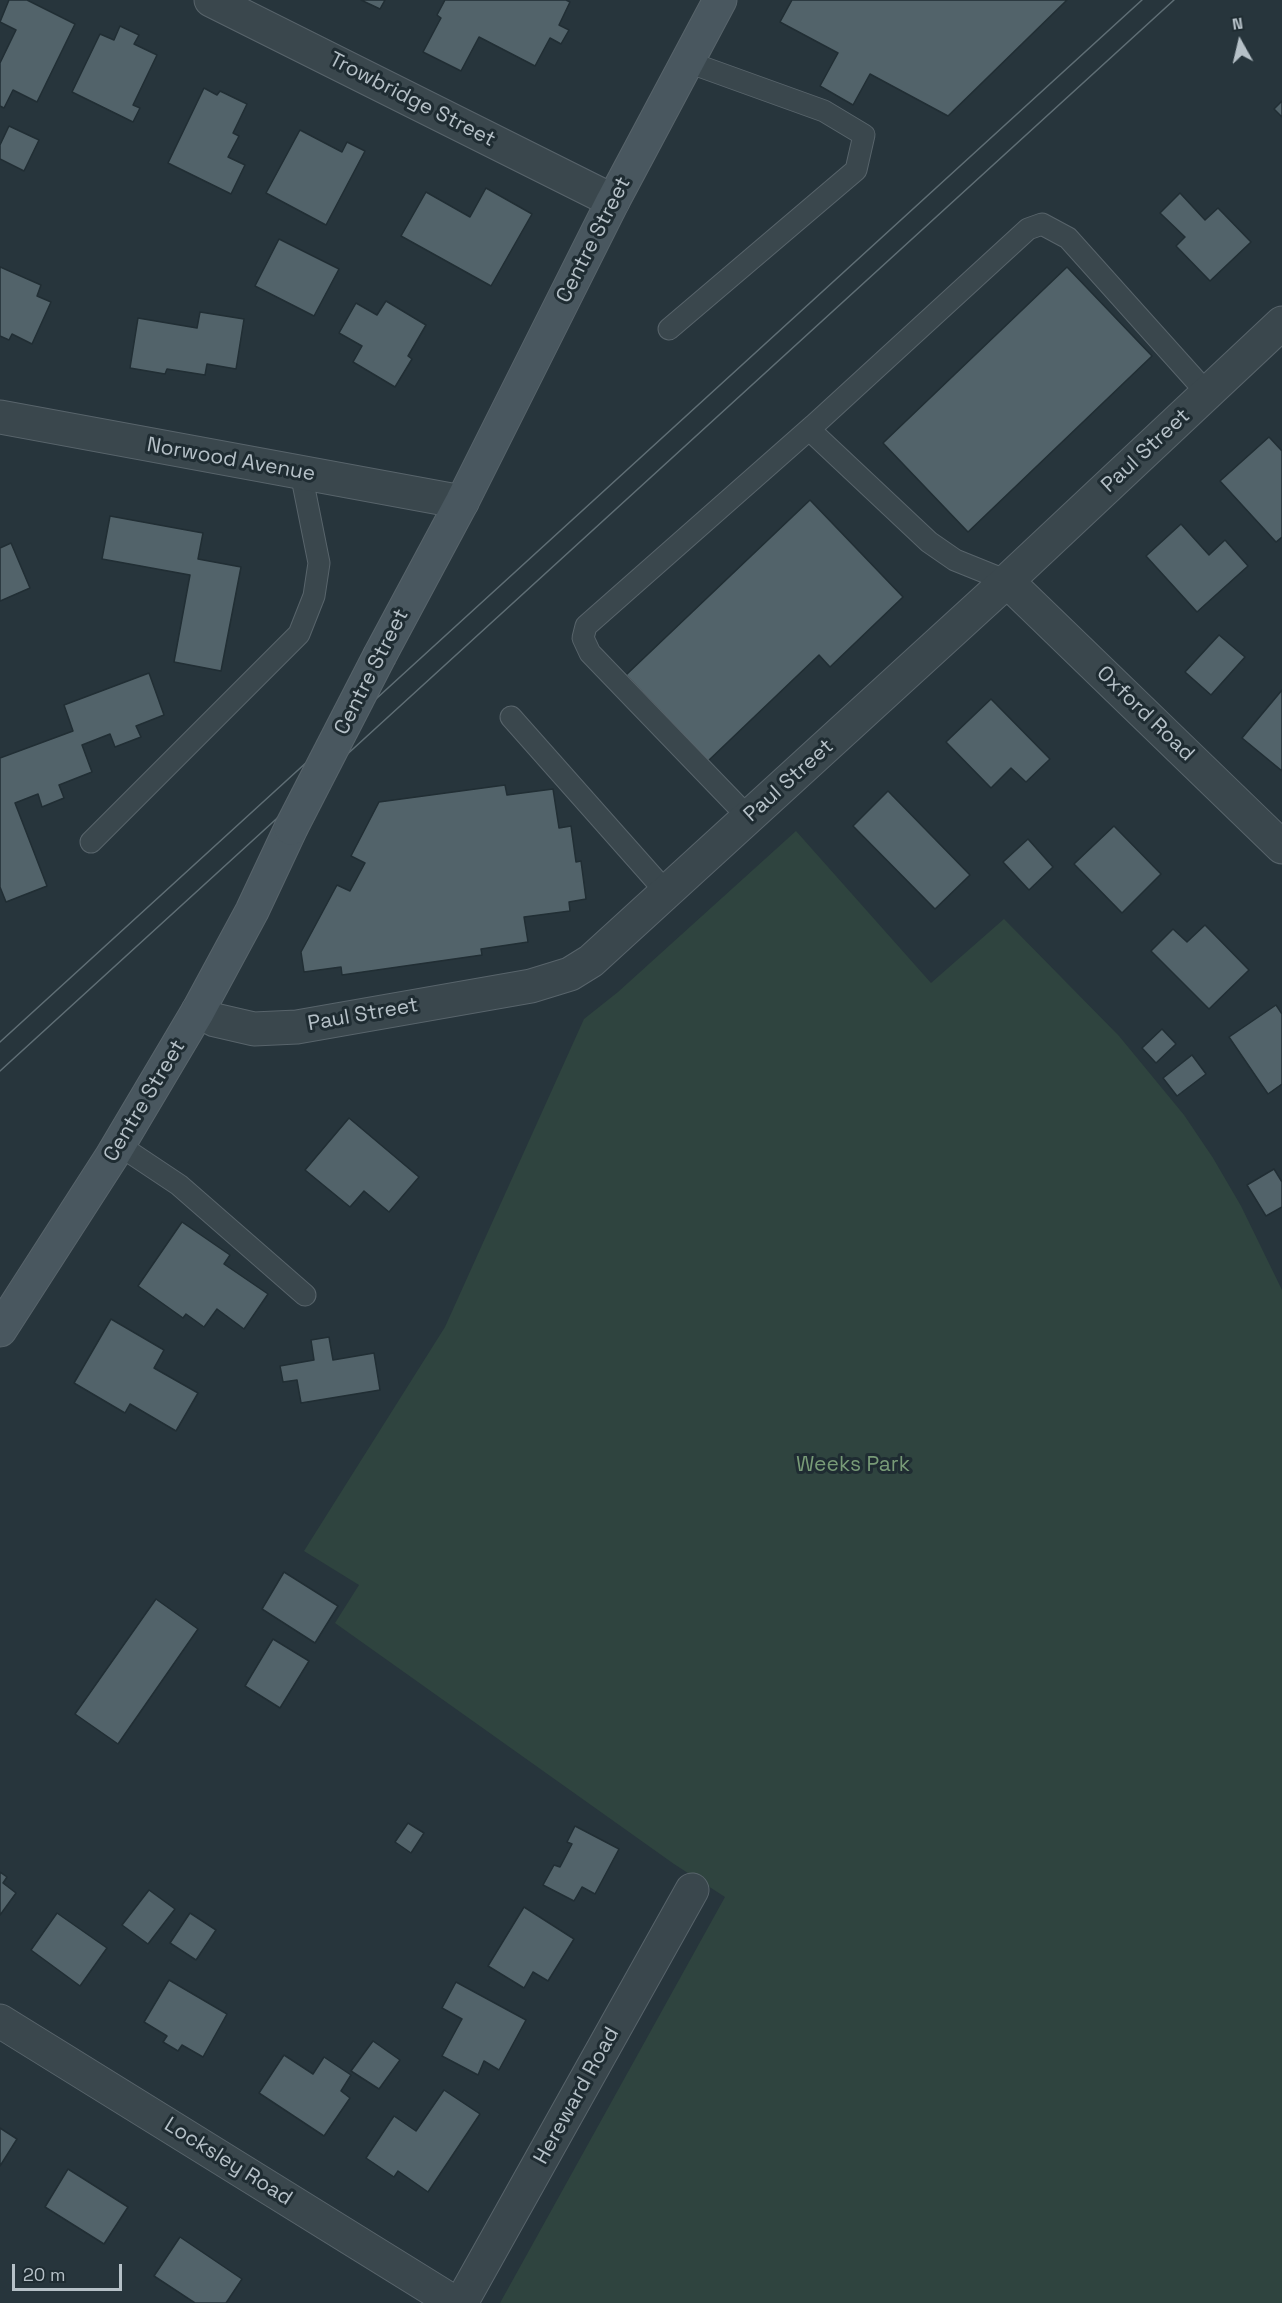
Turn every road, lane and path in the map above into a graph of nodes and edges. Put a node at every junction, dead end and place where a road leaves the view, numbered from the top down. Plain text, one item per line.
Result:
1 (211, 0) edge
2 (720, 0) edge
3 (688, 62) junction
4 (614, 201) junction
5 (1282, 322) edge
6 (669, 329) dead end
7 (1207, 393) junction
8 (0, 417) edge
9 (814, 424) junction
10 (301, 473) junction
11 (462, 502) junction
12 (1008, 581) junction
13 (511, 717) dead end
14 (749, 818) junction
15 (91, 842) dead end
16 (1282, 847) edge
17 (668, 892) junction
18 (198, 1011) junction
19 (119, 1145) junction
20 (305, 1295) dead end
21 (0, 1330) edge
22 (692, 1890) dead end
23 (0, 2021) edge
24 (455, 2303) edge
25 (461, 2303) edge

1 - 4 street, Trowbridge Street
2 - 3 main road, Centre Street
3 - 4 main road, Centre Street
3 - 6 lane
4 - 11 main road, Centre Street
5 - 7 street, Paul Street
7 - 9 lane
7 - 12 street, Paul Street
8 - 10 street, Norwood Avenue
9 - 12 lane
9 - 14 lane
10 - 11 street, Norwood Avenue
10 - 15 lane
11 - 18 main road, Centre Street, bridge
12 - 14 street, Paul Street
12 - 16 street, Oxford Road
13 - 17 lane
14 - 17 street, Paul Street
17 - 18 street, Paul Street
18 - 19 main road, Centre Street
19 - 20 lane
19 - 21 main road, Centre Street
22 - 25 street, Hereward Road
23 - 24 street, Locksley Road

